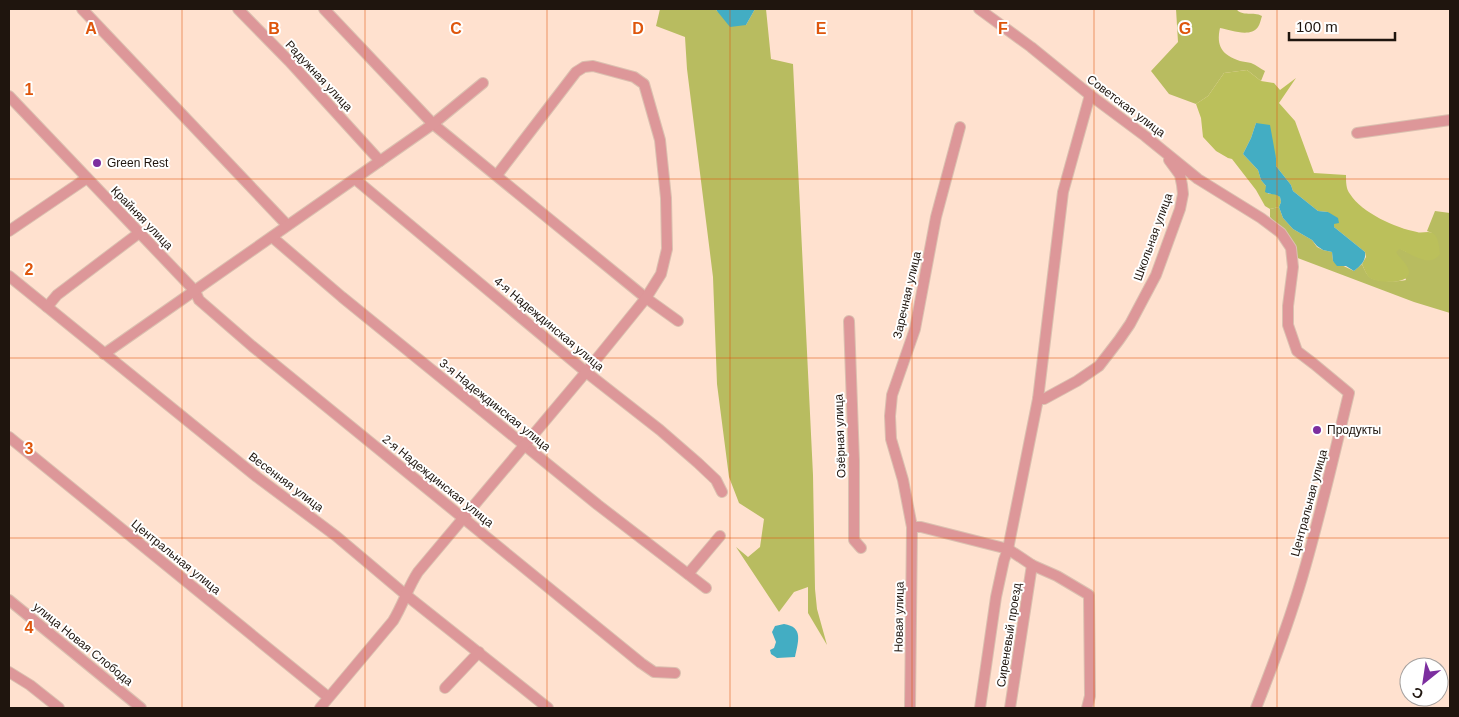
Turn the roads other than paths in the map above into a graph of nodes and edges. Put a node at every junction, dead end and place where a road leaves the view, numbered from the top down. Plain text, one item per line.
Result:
1 (82, 9) edge
2 (238, 9) edge
3 (324, 9) edge
4 (978, 9) edge
5 (482, 84) dead end
6 (1090, 95) junction
7 (9, 96) edge
8 (1450, 120) edge
9 (433, 124) junction
10 (960, 128) dead end
11 (1357, 133) dead end
12 (1145, 136) junction
13 (380, 161) junction
14 (497, 175) junction
15 (87, 178) junction
16 (356, 179) junction
17 (1261, 218) joint
18 (287, 225) junction
19 (9, 231) edge
20 (139, 233) junction
21 (272, 237) junction
22 (9, 276) edge
23 (195, 291) junction
24 (646, 298) junction
25 (47, 307) junction
26 (678, 321) dead end
27 (849, 321) dead end
28 (104, 354) junction
29 (586, 372) junction
30 (1038, 399) junction
31 (9, 437) edge
32 (524, 445) junction
33 (722, 492) dead end
34 (464, 518) junction
35 (912, 527) junction
36 (720, 536) dead end
37 (861, 548) dead end
38 (1008, 549) junction
39 (1032, 565) junction
40 (688, 574) junction
41 (706, 588) dead end
42 (406, 595) junction
43 (9, 600) edge
44 (479, 652) junction
45 (9, 672) edge
46 (675, 673) dead end
47 (445, 688) dead end
48 (328, 697) junction
49 (59, 708) edge
50 (141, 708) edge
51 (320, 708) edge
52 (546, 708) edge
53 (910, 708) edge
54 (980, 708) edge
55 (1010, 708) edge
56 (1087, 708) edge
57 (1256, 708) edge

1 - 18 street
2 - 13 street, Радужная улица
3 - 9 street
4 - 6 street, Советская улица
5 - 9 street
6 - 12 street, Советская улица
6 - 30 street
7 - 15 street, Крайняя улица
8 - 11 street
9 - 13 street
9 - 14 street
10 - 35 street, Заречная улица
12 - 17 street, Советская улица
12 - 30 street, Школьная улица
13 - 16 street
14 - 24 street
14 - 24 street
15 - 19 street
15 - 20 street, Крайняя улица
16 - 18 street
16 - 29 street, 4-я Надеждинская улица
17 - 57 street, Центральная улица
18 - 21 street
20 - 23 street, Крайняя улица
20 - 25 street
21 - 23 street
21 - 32 street, 3-я Надеждинская улица
22 - 25 street, Весенняя улица
23 - 28 street
23 - 34 street, 2-я Надеждинская улица
24 - 26 street
24 - 29 street
25 - 28 street, Весенняя улица
27 - 37 street, Озёрная улица
28 - 42 street, Весенняя улица
29 - 32 street
29 - 33 street, 4-я Надеждинская улица
30 - 38 street
31 - 48 street, Центральная улица
32 - 34 street
32 - 40 street, 3-я Надеждинская улица
34 - 42 street
34 - 46 street, 2-я Надеждинская улица
35 - 38 street
35 - 53 street, Новая улица
36 - 40 street
38 - 39 street
38 - 54 street
39 - 55 street, Сиреневый проезд
39 - 56 street
40 - 41 street, 3-я Надеждинская улица
42 - 44 street, Весенняя улица
42 - 48 street
43 - 50 street, улица Новая Слобода
44 - 47 street
44 - 52 street, Весенняя улица
45 - 49 street
48 - 51 street

